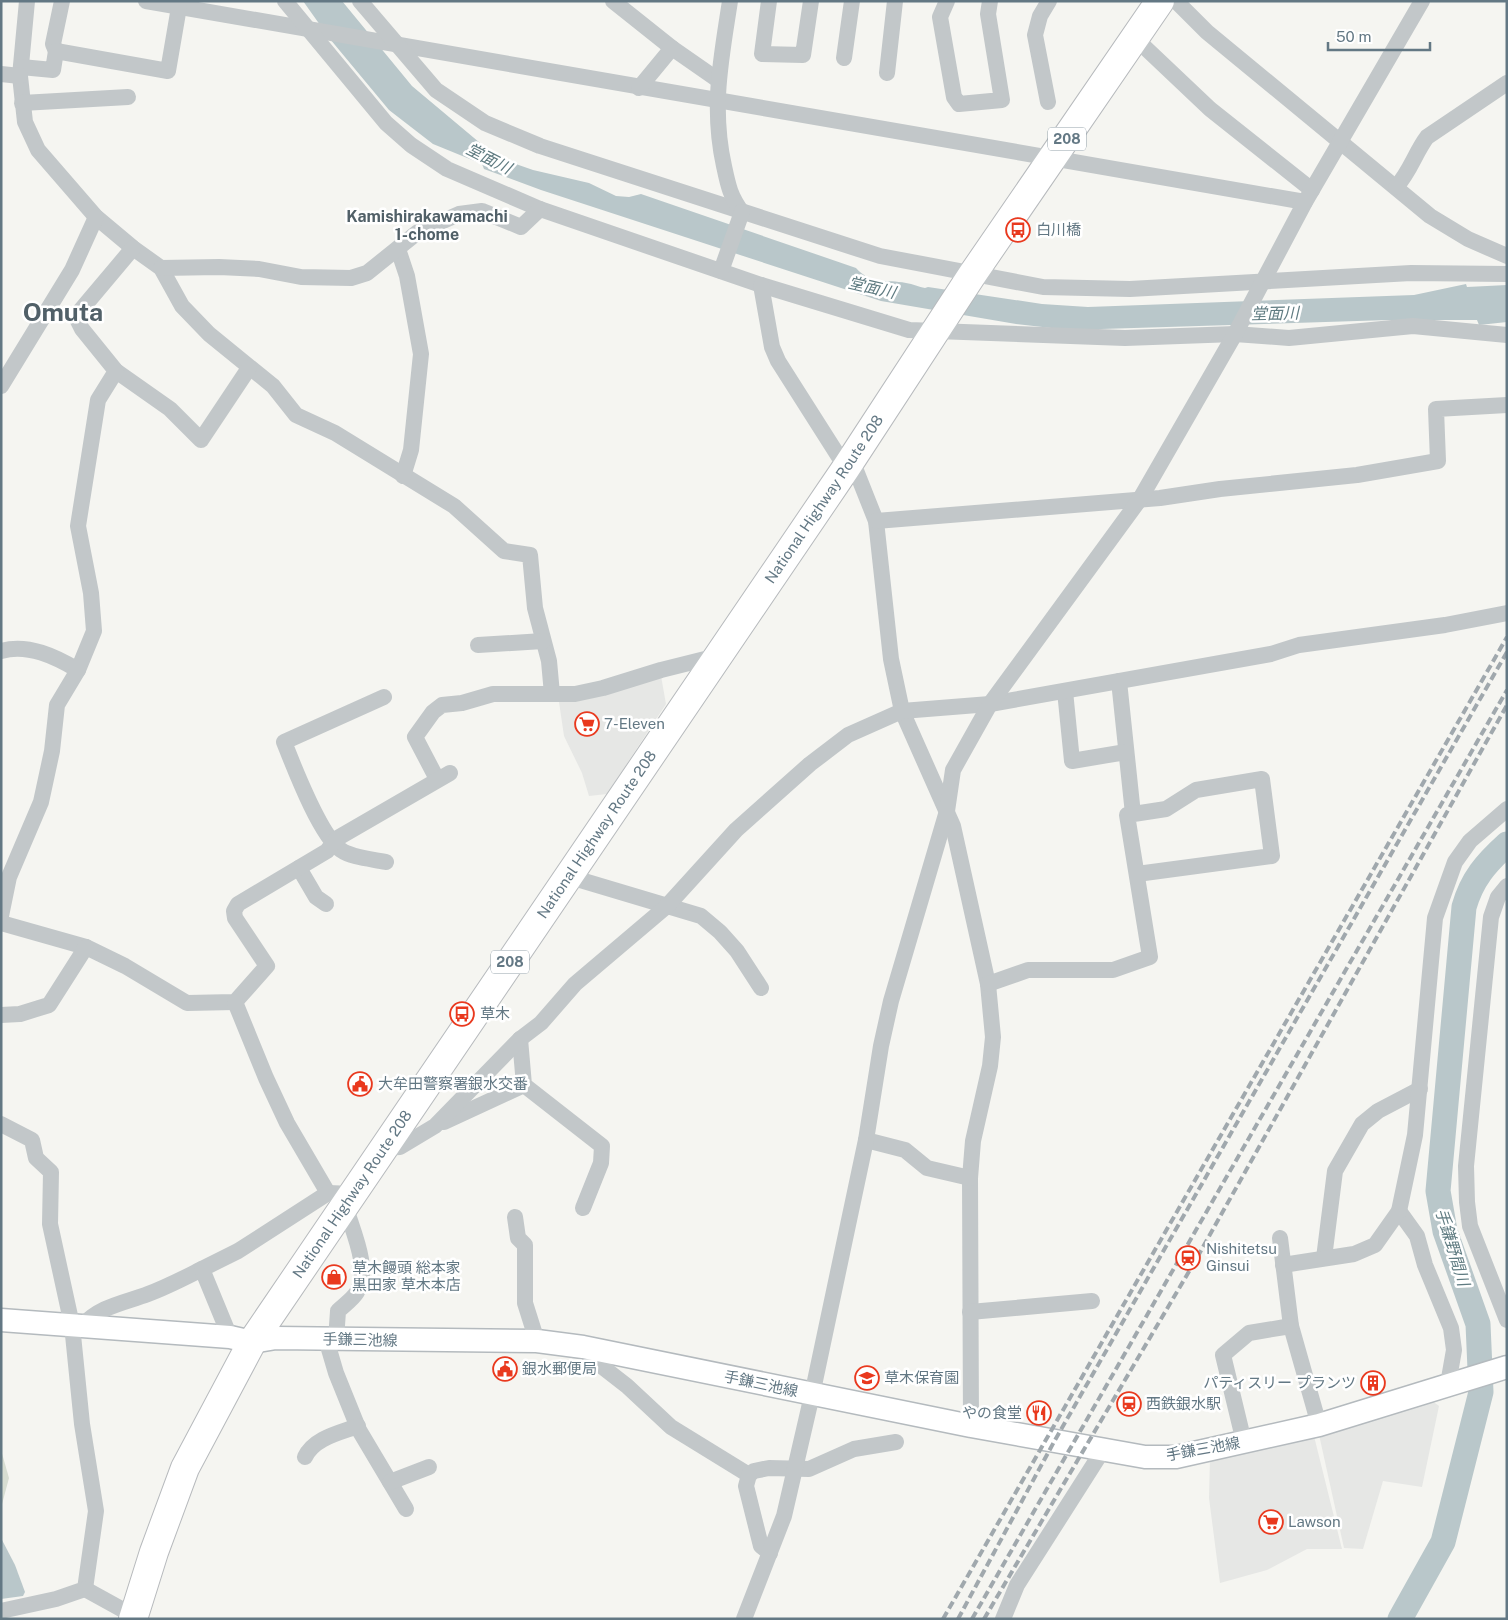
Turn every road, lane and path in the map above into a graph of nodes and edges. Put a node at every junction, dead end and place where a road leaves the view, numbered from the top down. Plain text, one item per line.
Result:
1 (26, 1) edge
2 (62, 1) edge
3 (146, 1) edge
4 (285, 1) edge
5 (360, 1) edge
6 (613, 1) edge
7 (730, 1) edge
8 (770, 1) edge
9 (810, 1) edge
10 (852, 1) edge
11 (895, 1) edge
12 (947, 1) edge
13 (990, 1) edge
14 (1049, 1) edge
15 (1160, 1) edge
16 (1176, 1) edge
17 (1422, 1) edge
18 (179, 7) junction
19 (314, 31) junction
20 (1135, 38) junction
21 (393, 45) junction
22 (672, 48) junction
23 (56, 51) junction
24 (844, 58) dead end
25 (20, 71) junction
26 (887, 73) dead end
27 (1, 74) edge
28 (718, 80) junction
29 (1507, 83) edge
30 (640, 88) junction
31 (128, 96) dead end
32 (717, 102) junction
33 (1048, 102) dead end
34 (22, 103) junction
35 (1341, 141) junction
36 (1054, 159) junction
37 (1396, 187) junction
38 (1309, 196) junction
39 (540, 209) junction
40 (742, 212) junction
41 (96, 217) junction
42 (133, 248) junction
43 (398, 249) junction
44 (1507, 256) edge
45 (161, 268) junction
46 (721, 271) junction
47 (1507, 274) edge
48 (972, 275) junction
49 (1261, 283) junction
50 (761, 285) junction
51 (935, 330) junction
52 (1236, 334) junction
53 (1507, 335) edge
54 (248, 368) junction
55 (116, 371) junction
56 (1, 386) edge
57 (1507, 405) edge
58 (848, 463) junction
59 (404, 476) junction
60 (1140, 499) junction
61 (876, 521) junction
62 (1507, 613) edge
63 (543, 641) junction
64 (478, 645) dead end
65 (1, 651) edge
66 (718, 656) junction
67 (78, 670) junction
68 (1119, 681) junction
69 (1065, 691) junction
70 (552, 694) junction
71 (384, 697) dead end
72 (990, 704) junction
73 (902, 711) junction
74 (1126, 752) junction
75 (1507, 809) edge
76 (947, 811) junction
77 (1133, 814) junction
78 (333, 843) junction
79 (386, 862) dead end
80 (299, 868) junction
81 (1137, 874) junction
82 (567, 876) junction
83 (1507, 886) edge
84 (326, 904) dead end
85 (667, 906) junction
86 (1, 916) edge
87 (1, 923) edge
88 (86, 947) junction
89 (988, 984) junction
90 (761, 988) dead end
91 (235, 1002) junction
92 (1, 1015) edge
93 (520, 1039) junction
94 (524, 1085) junction
95 (1420, 1090) junction
96 (1, 1124) edge
97 (435, 1126) junction
98 (866, 1140) junction
99 (382, 1148) junction
100 (970, 1178) junction
101 (342, 1197) junction
102 (583, 1208) dead end
103 (1400, 1211) junction
104 (515, 1217) dead end
105 (1280, 1238) dead end
106 (1324, 1258) junction
107 (1283, 1265) junction
108 (202, 1269) junction
109 (1092, 1301) dead end
110 (970, 1312) junction
111 (1, 1320) edge
112 (1507, 1320) edge
113 (77, 1325) junction
114 (1291, 1326) junction
115 (241, 1339) junction
116 (331, 1340) junction
117 (537, 1341) junction
118 (596, 1350) junction
119 (1507, 1367) edge
120 (1448, 1384) junction
121 (812, 1395) junction
122 (1319, 1425) junction
123 (358, 1426) junction
124 (971, 1426) junction
125 (896, 1442) dead end
126 (1244, 1442) junction
127 (1102, 1450) junction
128 (305, 1457) dead end
129 (429, 1466) dead end
130 (796, 1468) junction
131 (748, 1475) junction
132 (390, 1482) junction
133 (406, 1508) dead end
134 (770, 1553) junction
135 (85, 1589) junction
136 (1, 1611) edge
137 (133, 1617) edge
138 (744, 1619) edge
139 (1002, 1619) edge

1 - 25 street
2 - 23 street
3 - 18 street
4 - 19 street
5 - 21 street
6 - 22 street
7 - 28 street
8 - 9 street
10 - 24 street
11 - 26 street
12 - 13 street
14 - 33 street
15 - 20 highway, National Highway Route 208 / 208
16 - 35 street
17 - 35 street
18 - 19 street
18 - 23 street
19 - 21 street
19 - 39 street
20 - 36 highway, National Highway Route 208 / 208
20 - 38 street
21 - 30 street
21 - 40 street
22 - 28 street
22 - 30 street
23 - 25 street
25 - 27 street
25 - 34 street
28 - 32 street
29 - 37 street
30 - 32 street
31 - 34 street
32 - 36 street
32 - 40 street
34 - 41 street
35 - 37 street
35 - 38 street
36 - 38 street
36 - 48 highway, National Highway Route 208 / 208
37 - 44 street
38 - 49 street
39 - 43 street
39 - 46 street
40 - 46 street
40 - 48 street
41 - 42 street
41 - 56 street
42 - 45 street
42 - 55 street
43 - 45 street
43 - 59 street
45 - 54 street
46 - 50 street
47 - 49 street
48 - 49 street
48 - 51 highway, National Highway Route 208 / 208
49 - 52 street
50 - 51 street
50 - 58 street
51 - 52 street
51 - 58 highway, National Highway Route 208 / 208
52 - 53 street
52 - 60 street
54 - 55 street
54 - 59 street
55 - 67 street
57 - 60 street
58 - 61 street
58 - 66 highway, National Highway Route 208 / 208
59 - 63 street
60 - 61 street
60 - 72 street
61 - 73 street
62 - 68 street
63 - 64 street
63 - 70 street
65 - 67 street
66 - 70 street
66 - 82 highway, National Highway Route 208 / 208
67 - 86 street
68 - 69 street
68 - 74 street
69 - 72 street
69 - 74 street
70 - 78 street
71 - 78 street
72 - 73 street
72 - 76 street
73 - 76 street
73 - 85 street
74 - 77 street
75 - 95 street
76 - 89 street
76 - 98 street
77 - 81 street
77 - 81 street
78 - 79 street
78 - 80 street
80 - 84 street
80 - 91 street
81 - 89 street
82 - 85 street
82 - 99 highway, National Highway Route 208 / 208
83 - 112 street
85 - 90 street
85 - 93 street
87 - 88 street
88 - 91 street
88 - 92 street
89 - 100 street
91 - 101 street
93 - 94 street
93 - 97 street
94 - 97 street
94 - 102 street
95 - 103 street
95 - 106 street
96 - 113 street
97 - 99 street
98 - 100 street
98 - 121 street
99 - 101 highway, National Highway Route 208 / 208
100 - 110 street
101 - 108 street
101 - 115 highway, National Highway Route 208 / 208
101 - 116 street
103 - 106 street
103 - 120 street
104 - 117 street
105 - 107 street
106 - 107 street
107 - 114 street
108 - 113 street
108 - 115 street
109 - 110 street
110 - 124 street
111 - 113 main road, 手鎌三池線
113 - 115 main road, 手鎌三池線
113 - 135 street
114 - 122 street
114 - 126 street
115 - 116 main road, 手鎌三池線
115 - 137 highway, National Highway Route 208 / 208
116 - 117 main road, 手鎌三池線
116 - 123 street
117 - 118 main road, 手鎌三池線
118 - 121 main road, 手鎌三池線
118 - 131 street
119 - 120 main road, 手鎌三池線
120 - 122 main road, 手鎌三池線
121 - 124 main road, 手鎌三池線
121 - 130 street
122 - 126 main road, 手鎌三池線
123 - 128 street
123 - 132 street
124 - 127 main road, 手鎌三池線
125 - 130 street
126 - 127 main road, 手鎌三池線
127 - 139 street
129 - 132 street
130 - 131 street
130 - 134 street
131 - 134 street
132 - 133 street
134 - 138 street
135 - 136 street
135 - 137 street

